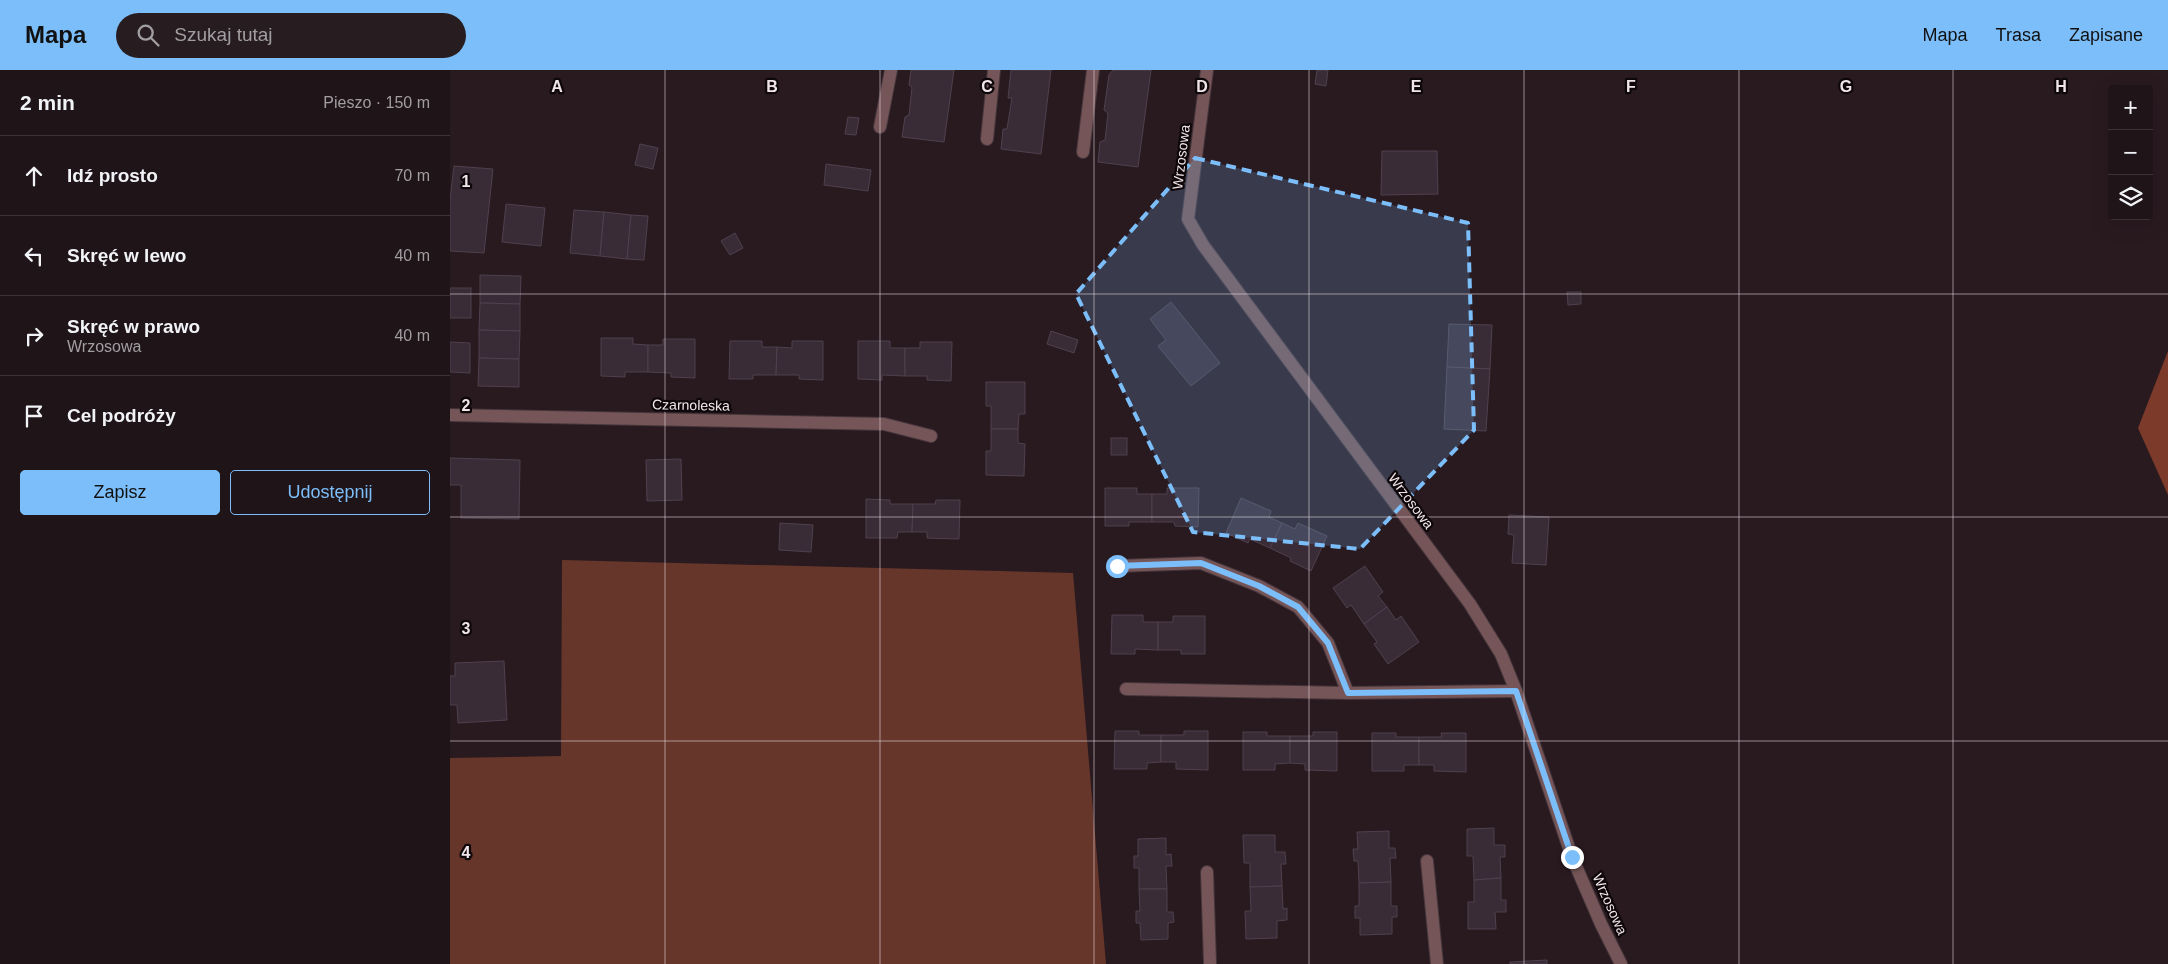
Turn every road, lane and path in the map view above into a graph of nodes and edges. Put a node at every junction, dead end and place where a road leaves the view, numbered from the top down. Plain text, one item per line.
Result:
1 (891, 70) edge
2 (994, 70) edge
3 (1093, 70) edge
4 (1207, 70) edge
5 (880, 128) dead end
6 (987, 139) dead end
7 (1083, 152) dead end
8 (450, 415) edge
9 (931, 436) dead end
10 (1117, 566) dead end
11 (1126, 689) dead end
12 (1516, 691) junction
13 (1348, 693) junction
14 (1427, 861) dead end
15 (1207, 872) dead end
16 (1210, 964) edge
17 (1437, 964) edge
18 (1621, 964) edge

1 - 5 street
2 - 6 street
3 - 7 street
4 - 12 street, Wrzosowa
8 - 9 street, Czarnoleska
10 - 13 street
11 - 13 street
12 - 13 street
12 - 18 street, Wrzosowa
14 - 17 street
15 - 16 street

